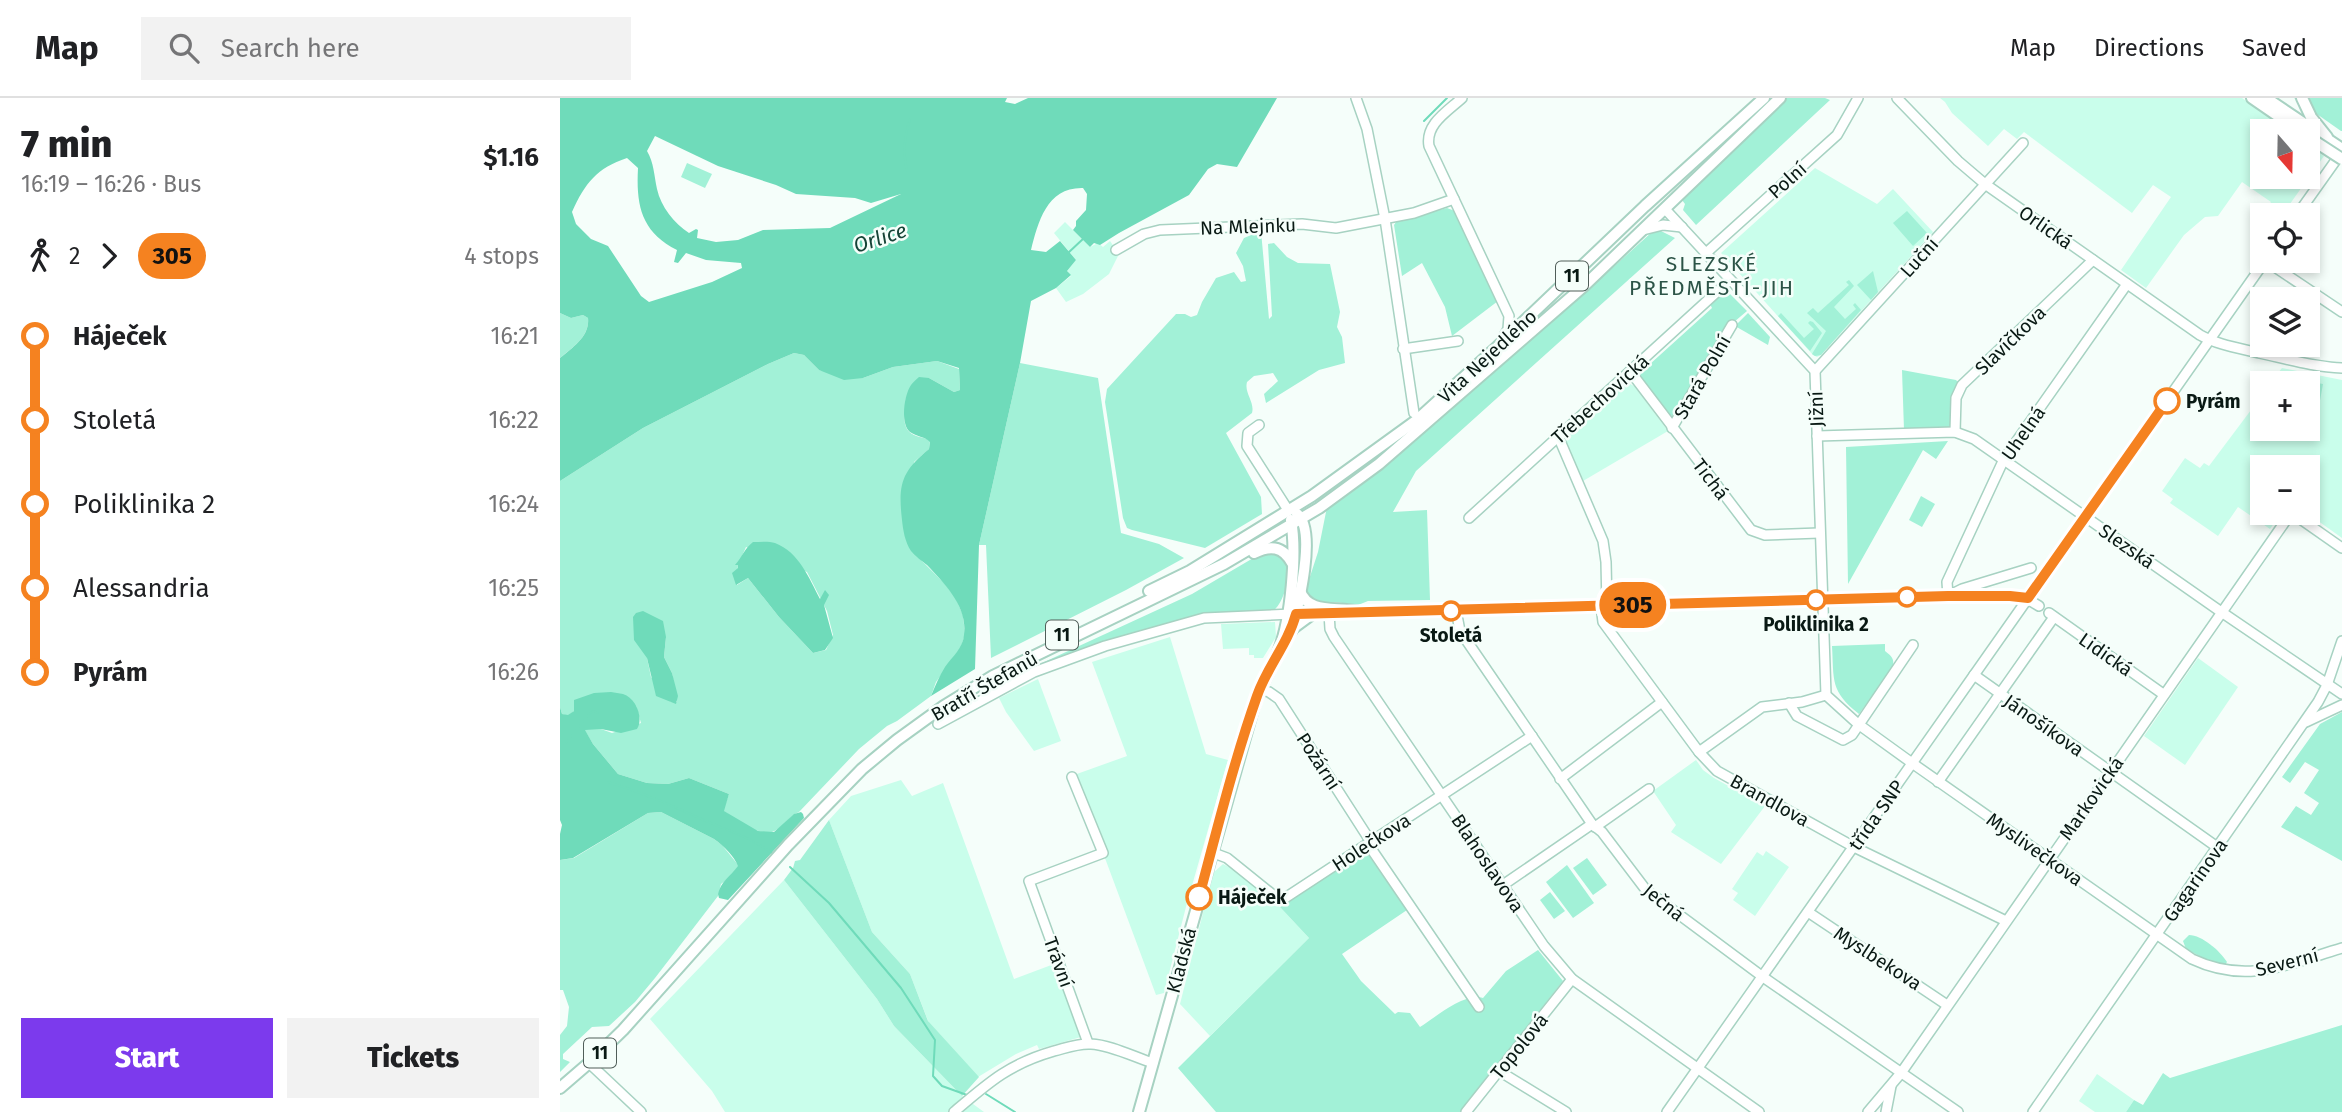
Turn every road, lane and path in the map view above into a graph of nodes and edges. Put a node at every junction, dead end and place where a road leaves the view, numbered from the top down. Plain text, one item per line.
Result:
1 (1356, 98) edge
2 (1462, 98) edge
3 (1764, 98) edge
4 (1780, 98) edge
5 (1858, 98) edge
6 (1897, 98) edge
7 (2252, 98) edge
8 (2266, 98) edge
9 (2302, 98) edge
10 (2283, 119) edge
11 (2023, 143) dead end
12 (2320, 145) edge
13 (2339, 148) edge
14 (2342, 159) edge
15 (1985, 184) junction
16 (1454, 199) junction
17 (2305, 203) edge
18 (1665, 209) junction
19 (1385, 219) junction
20 (1682, 228) junction
21 (1641, 231) junction
22 (1116, 250) dead end
23 (1706, 253) junction
24 (2094, 260) junction
25 (2257, 273) edge
26 (2284, 273) edge
27 (1730, 280) junction
28 (2127, 284) junction
29 (2342, 312) edge
30 (1732, 325) dead end
31 (2210, 340) junction
32 (1458, 341) dead end
33 (1403, 349) junction
34 (1494, 351) junction
35 (2342, 368) edge
36 (1815, 371) junction
37 (1630, 372) junction
38 (1414, 412) dead end
39 (1259, 425) dead end
40 (1672, 428) junction
41 (1955, 432) junction
42 (1558, 436) junction
43 (1817, 436) junction
44 (2004, 459) junction
45 (1319, 508) joint
46 (1288, 510) junction
47 (2085, 517) junction
48 (1469, 518) dead end
49 (1297, 521) junction
50 (2283, 525) edge
51 (2308, 525) edge
52 (1819, 533) junction
53 (2342, 548) edge
54 (1292, 563) junction
55 (2031, 568) dead end
56 (1203, 574) junction
57 (1300, 592) junction
58 (1948, 596) junction
59 (2028, 598) junction
60 (1822, 600) junction
61 (1604, 606) junction
62 (2039, 606) dead end
63 (1456, 610) junction
64 (1359, 612) junction
65 (2221, 612) junction
66 (1329, 613) junction
67 (1312, 614) junction
68 (1292, 615) junction
69 (1291, 630) junction
70 (2342, 641) edge
71 (1913, 645) dead end
72 (1279, 651) junction
73 (1974, 676) junction
74 (2327, 685) junction
75 (1260, 689) junction
76 (2000, 694) junction
77 (2163, 694) junction
78 (2342, 694) edge
79 (1826, 695) junction
80 (1662, 702) junction
81 (1789, 703) junction
82 (2342, 705) edge
83 (2304, 723) junction
84 (938, 724) dead end
85 (1858, 724) junction
86 (1532, 736) junction
87 (1699, 752) junction
88 (1912, 763) junction
89 (2110, 771) junction
90 (1072, 777) dead end
91 (1560, 779) junction
92 (1938, 782) junction
93 (1649, 789) dead end
94 (1442, 795) junction
95 (1593, 825) junction
96 (1369, 842) junction
97 (788, 845) junction
98 (1854, 847) junction
99 (2217, 848) junction
100 (1211, 852) junction
101 (2049, 859) junction
102 (1503, 885) junction
103 (1808, 912) junction
104 (2006, 921) junction
105 (2157, 936) junction
106 (2342, 948) edge
107 (1763, 977) junction
108 (1572, 979) junction
109 (1947, 1004) junction
110 (1479, 1007) dead end
111 (1088, 1043) junction
112 (589, 1063) junction
113 (1153, 1063) junction
114 (1697, 1069) junction
115 (1499, 1071) junction
116 (1901, 1073) junction
117 (1892, 1085) junction
118 (560, 1088) edge
119 (641, 1112) edge
120 (954, 1112) edge
121 (1139, 1112) edge
122 (1466, 1112) edge
123 (1566, 1112) edge
124 (1667, 1112) edge
125 (1759, 1112) edge
126 (1871, 1112) edge
127 (1886, 1112) edge
128 (1958, 1112) edge
129 (2033, 1112) edge

1 - 19 street
2 - 16 street
3 - 34 main road, Víta Nejedlého / 11
4 - 18 main road, Víta Nejedlého / 11
5 - 23 street, Polní
6 - 15 street, Orlická
7 - 10 main road
8 - 13 main road
9 - 13 main road
11 - 15 street, Luční
12 - 14 main road, bridge
13 - 17 street
15 - 24 street, Orlická
15 - 36 street, Luční
16 - 19 street, Na Mlejnku
16 - 34 street
18 - 20 street, Jižní
18 - 21 main road, Víta Nejedlého / 11
19 - 22 street, Na Mlejnku
19 - 33 street
20 - 21 street
20 - 23 street, Jižní
21 - 45 main road, Víta Nejedlého / 11
23 - 27 street, Jižní
24 - 28 street, Orlická
24 - 41 street, Slavíčkova
25 - 31 street, třída SNP
26 - 29 street
27 - 36 street, Jižní
27 - 37 street, Třebechovická
28 - 31 street, Orlická
28 - 44 street, Uhelná
30 - 40 street, Stará Polní
31 - 35 street
31 - 47 street, třída SNP
32 - 33 street
33 - 38 street
34 - 46 main road, Víta Nejedlého / 11
36 - 43 street, Jižní
37 - 40 street, Tichá
37 - 42 street, Třebechovická
39 - 46 street
40 - 52 street, Tichá
41 - 43 street, Slezská
41 - 44 street, Slezská
42 - 48 street, Třebechovická
42 - 61 street, Brandlova
43 - 52 street, Jižní
44 - 47 street, Slezská
44 - 58 street, Uhelná
45 - 49 main road, Bratří Štefanů
46 - 49 main road, Kladská
46 - 97 main road, Bratří Štefanů / 11
47 - 59 street, třída SNP
47 - 65 street, Slezská
49 - 54 main road, Kladská
49 - 56 main road, Bratří Štefanů / 11
49 - 57 main road, Kladská
50 - 65 street, Markovická
51 - 53 street
52 - 60 street, Jižní
54 - 56 main road
54 - 68 main road, Kladská
55 - 58 street
56 - 97 main road, Bratří Štefanů / 11
57 - 64 main road
57 - 68 main road, Kladská
58 - 59 street, Bratří Štefanů
58 - 60 street, Bratří Štefanů
59 - 62 street
59 - 73 street, třída SNP
60 - 61 street, Bratří Štefanů
60 - 79 street, Jižní
61 - 63 street, Bratří Štefanů
61 - 80 street, Brandlova
63 - 64 street, Bratří Štefanů
63 - 86 street, Ječná
64 - 66 street, Bratří Štefanů
65 - 74 street, Slezská
65 - 77 street, Markovická
66 - 67 street, Bratří Štefanů
66 - 94 street, Blahoslavova
67 - 68 street, Bratří Štefanů
67 - 69 main road
68 - 69 main road, Kladská
68 - 72 main road, Kladská
68 - 84 street, Bratří Štefanů
69 - 72 main road, Kladská
70 - 74 street, Gagarinova
71 - 85 street
72 - 75 main road, Kladská
73 - 76 street, Jánošíkova
73 - 88 street, třída SNP
74 - 78 street, Slezská
74 - 83 street, Gagarinova
75 - 96 street, Požární
75 - 100 main road, Kladská
76 - 77 street, Lidická
76 - 89 street, Jánošíkova
76 - 92 street
77 - 89 street, Markovická
79 - 81 street
79 - 85 street, Myslivečkova
80 - 87 street, Brandlova
80 - 91 street
81 - 85 street
81 - 87 street
82 - 83 street
83 - 99 street, Gagarinova
85 - 88 street, Myslivečkova
86 - 91 street, Ječná
86 - 94 street, Holečkova
87 - 98 street, Brandlova
88 - 92 street, Myslivečkova
88 - 98 street, třída SNP
89 - 99 street, Jánošíkova
89 - 101 street, Markovická
90 - 111 street, Trávní
91 - 95 street, Ječná
92 - 101 street, Myslivečkova
93 - 95 street
94 - 96 street, Holečkova
94 - 102 street, Blahoslavova
95 - 102 street
95 - 107 street, Ječná
96 - 100 street, Holečkova
96 - 110 street, Požární
97 - 112 main road, Bratří Štefanů / 11
98 - 103 street, třída SNP
98 - 104 street, Brandlova
99 - 105 street, Gagarinova
100 - 113 main road, Kladská
101 - 104 street, Markovická
101 - 105 street, Myslivečkova
102 - 108 street, Blahoslavova
103 - 107 street, třída SNP
103 - 109 street, Myslbekova
104 - 109 street, Markovická
105 - 106 street, Severní
105 - 129 street, Gagarinova
107 - 114 street, třída SNP
107 - 116 street, Ječná
108 - 114 street, Blahoslavova
108 - 115 street, Topolová
109 - 116 street, Markovická
111 - 113 street
111 - 120 street
112 - 118 main road, Bratří Štefanů / 11
112 - 119 street
113 - 121 main road, Kladská
114 - 124 street, třída SNP
114 - 125 street, Blahoslavova
115 - 122 street, Topolová
115 - 123 street
116 - 117 street, Markovická
116 - 128 street, Ječná
117 - 126 street, Markovická
117 - 127 street, Markovická

